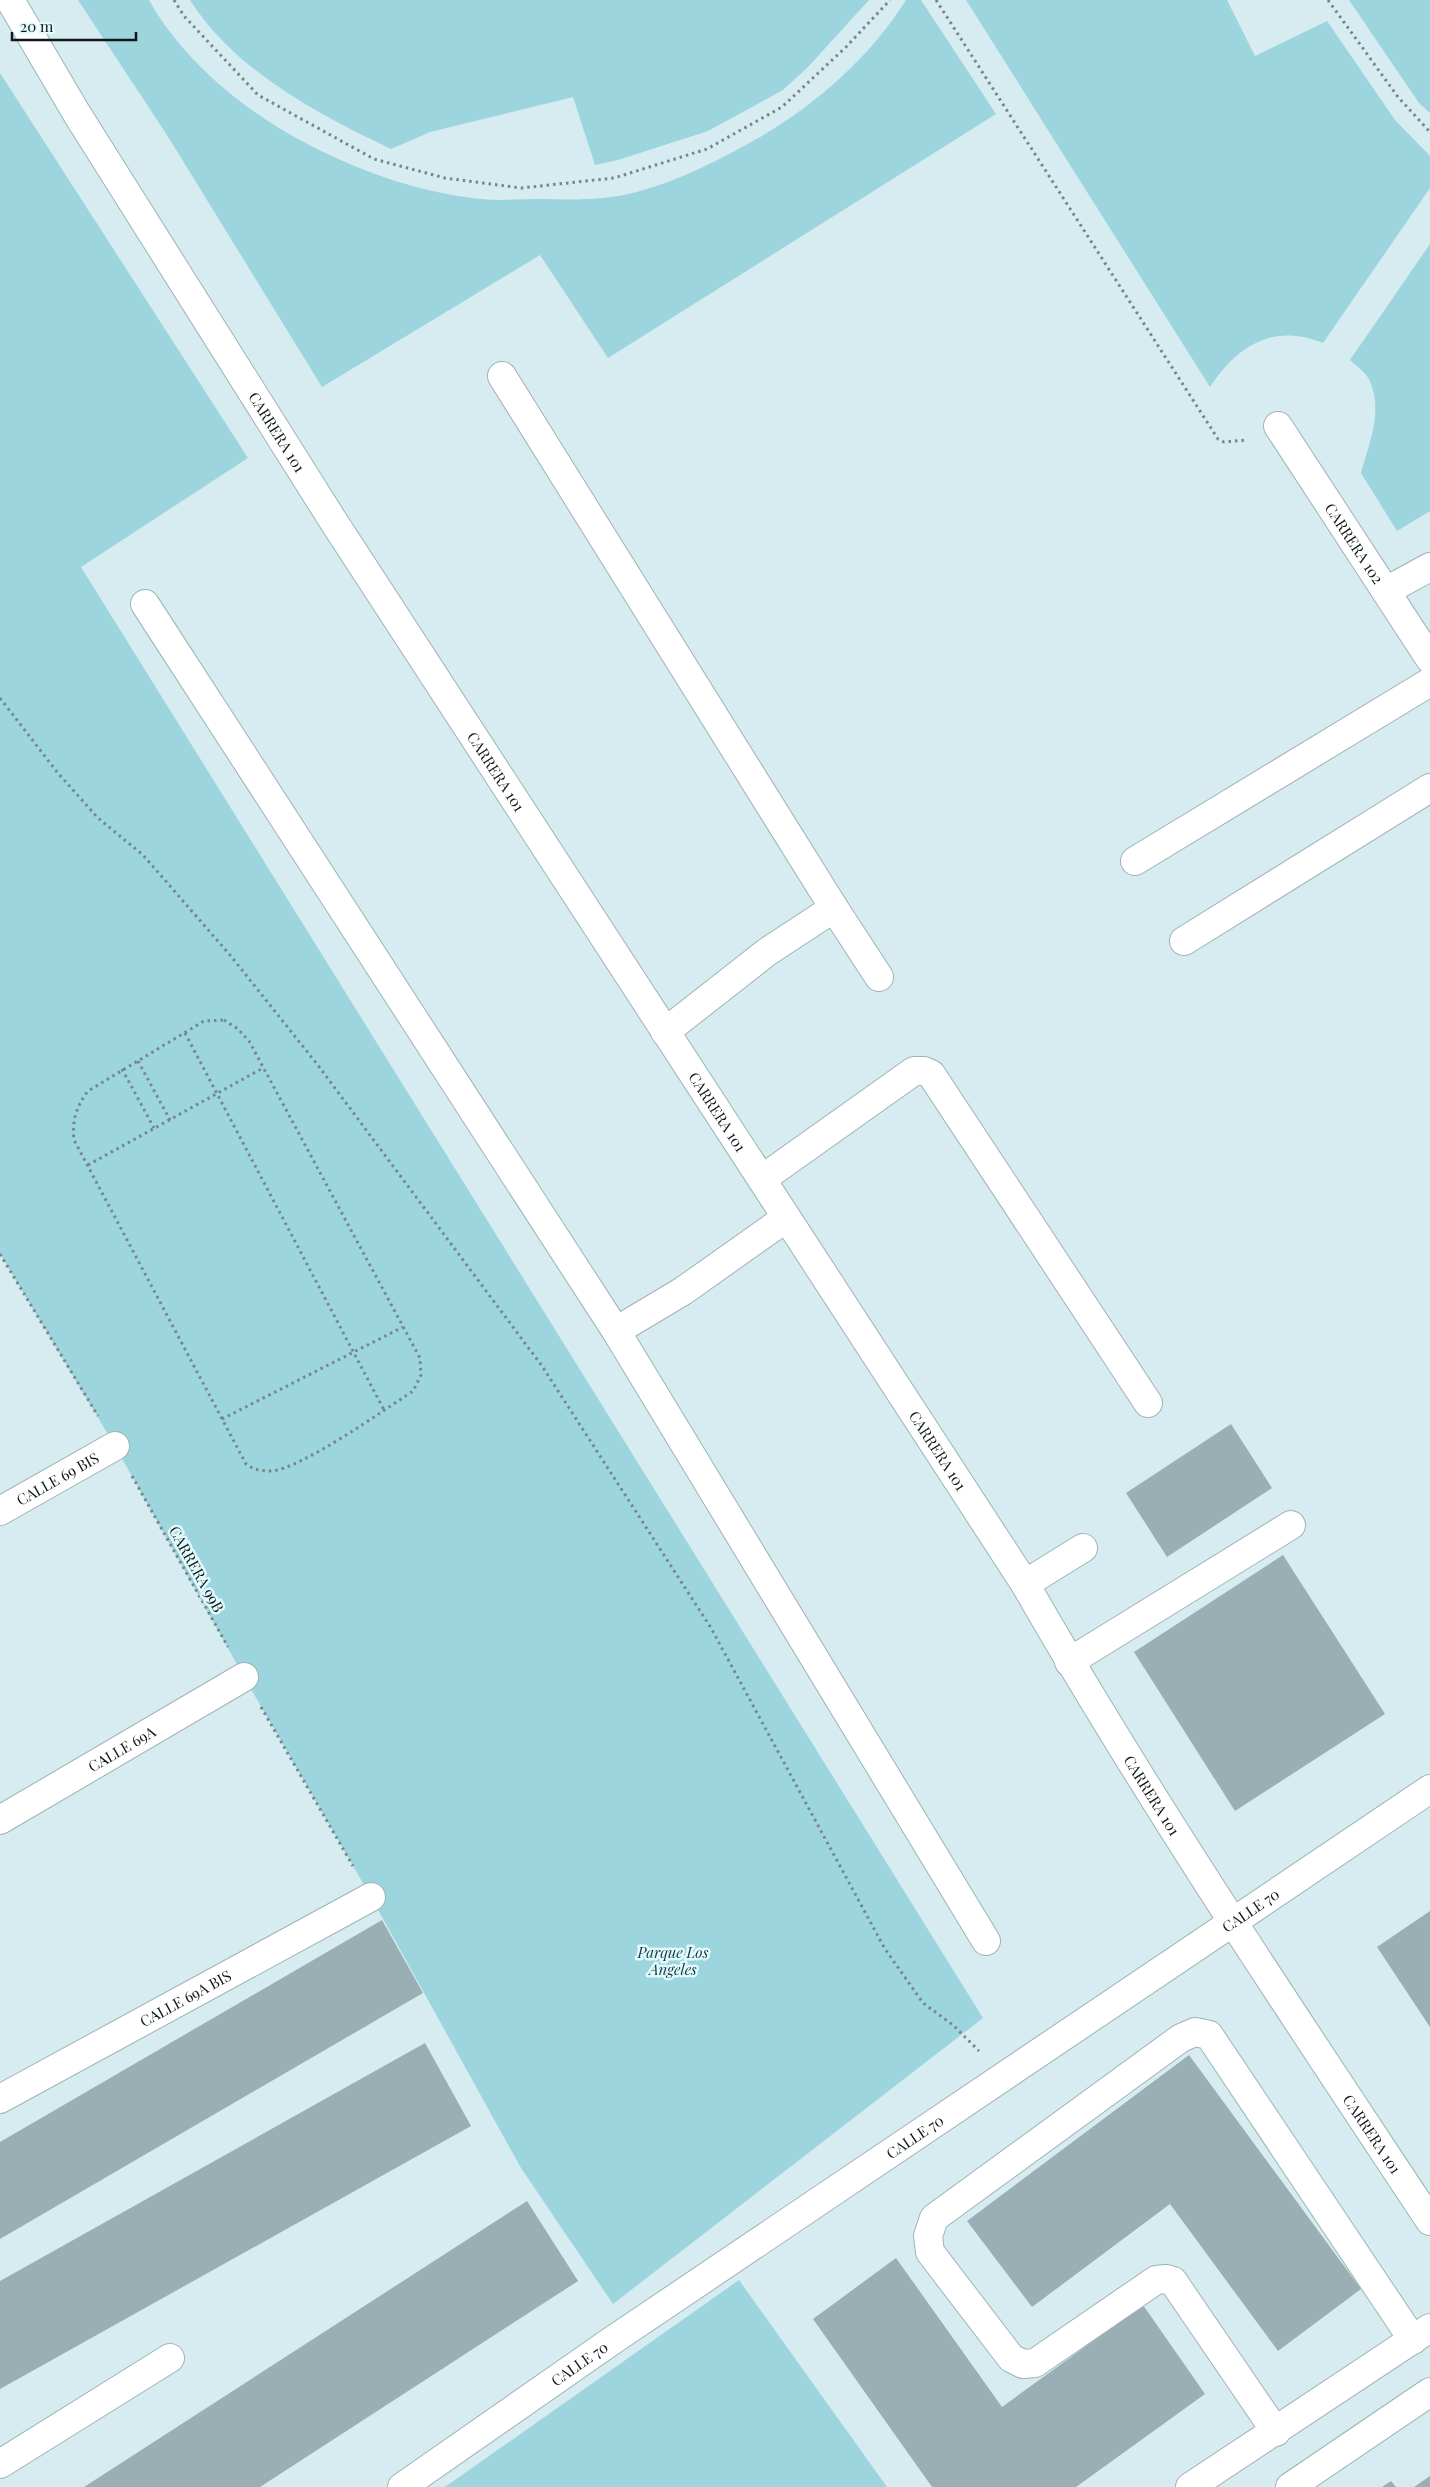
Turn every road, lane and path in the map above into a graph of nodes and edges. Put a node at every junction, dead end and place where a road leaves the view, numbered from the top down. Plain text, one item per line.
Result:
1 (10, 0) edge
2 (174, 0) edge
3 (890, 0) edge
4 (936, 0) edge
5 (1328, 0) edge
6 (1430, 132) edge
7 (502, 376) dead end
8 (1281, 431) joint
9 (1430, 568) edge
10 (1386, 591) junction
11 (145, 604) dead end
12 (1430, 659) edge
13 (1430, 682) edge
14 (0, 698) edge
15 (1430, 788) edge
16 (1135, 860) dead end
17 (834, 908) junction
18 (1184, 941) dead end
19 (879, 977) dead end
20 (665, 1032) junction
21 (184, 1033) junction
22 (138, 1061) junction
23 (263, 1068) junction
24 (122, 1070) junction
25 (216, 1094) junction
26 (170, 1120) junction
27 (154, 1128) junction
28 (88, 1166) junction
29 (762, 1179) junction
30 (786, 1218) junction
31 (0, 1254) edge
32 (404, 1327) junction
33 (616, 1331) junction
34 (354, 1352) junction
35 (1148, 1403) dead end
36 (384, 1410) junction
37 (222, 1419) junction
38 (115, 1446) junction
39 (0, 1511) edge
40 (1291, 1525) dead end
41 (1083, 1548) dead end
42 (1025, 1584) junction
43 (1069, 1662) junction
44 (244, 1677) junction
45 (1430, 1789) edge
46 (0, 1820) edge
47 (371, 1897) joint
48 (1232, 1923) junction
49 (986, 1941) dead end
50 (1004, 2076) junction
51 (0, 2099) edge
52 (1430, 2221) edge
53 (1422, 2334) edge
54 (170, 2358) dead end
55 (1430, 2392) edge
56 (1276, 2432) junction
57 (0, 2464) edge
58 (402, 2487) edge
59 (1190, 2487) edge
60 (1290, 2487) edge

1 - 20 street, CARRERA 101
2 - 3 path
4 - 8 path
5 - 6 path
7 - 17 street
8 - 10 street, CARRERA 102
9 - 10 street
10 - 12 street, CARRERA 102
11 - 33 street
13 - 16 street
14 - 50 path
15 - 18 street
17 - 19 street
17 - 20 street
20 - 29 street, CARRERA 101
21 - 22 path
21 - 23 path
21 - 25 path
22 - 24 path
22 - 26 path
23 - 25 path
23 - 32 path
24 - 27 path
24 - 28 path
25 - 26 path
25 - 34 path
26 - 27 path
27 - 28 path
28 - 37 path
29 - 30 street, CARRERA 101
29 - 35 street
30 - 33 street
30 - 42 street, CARRERA 101
31 - 38 path, CARRERA 99B
32 - 34 path
32 - 36 path
33 - 49 street
34 - 36 path
34 - 37 path
36 - 37 path
38 - 39 street, CALLE 69 BIS
38 - 44 path, CARRERA 99B
40 - 43 street
41 - 42 street
42 - 43 street, CARRERA 101
43 - 48 street, CARRERA 101
44 - 46 street, CALLE 69A
44 - 47 path, CARRERA 99B
45 - 48 street, CALLE 70
47 - 51 street, CALLE 69A BIS
48 - 50 street, CALLE 70
48 - 52 street, CARRERA 101
50 - 58 street, CALLE 70
53 - 56 street
53 - 56 street
54 - 57 street
55 - 60 street
56 - 59 street

